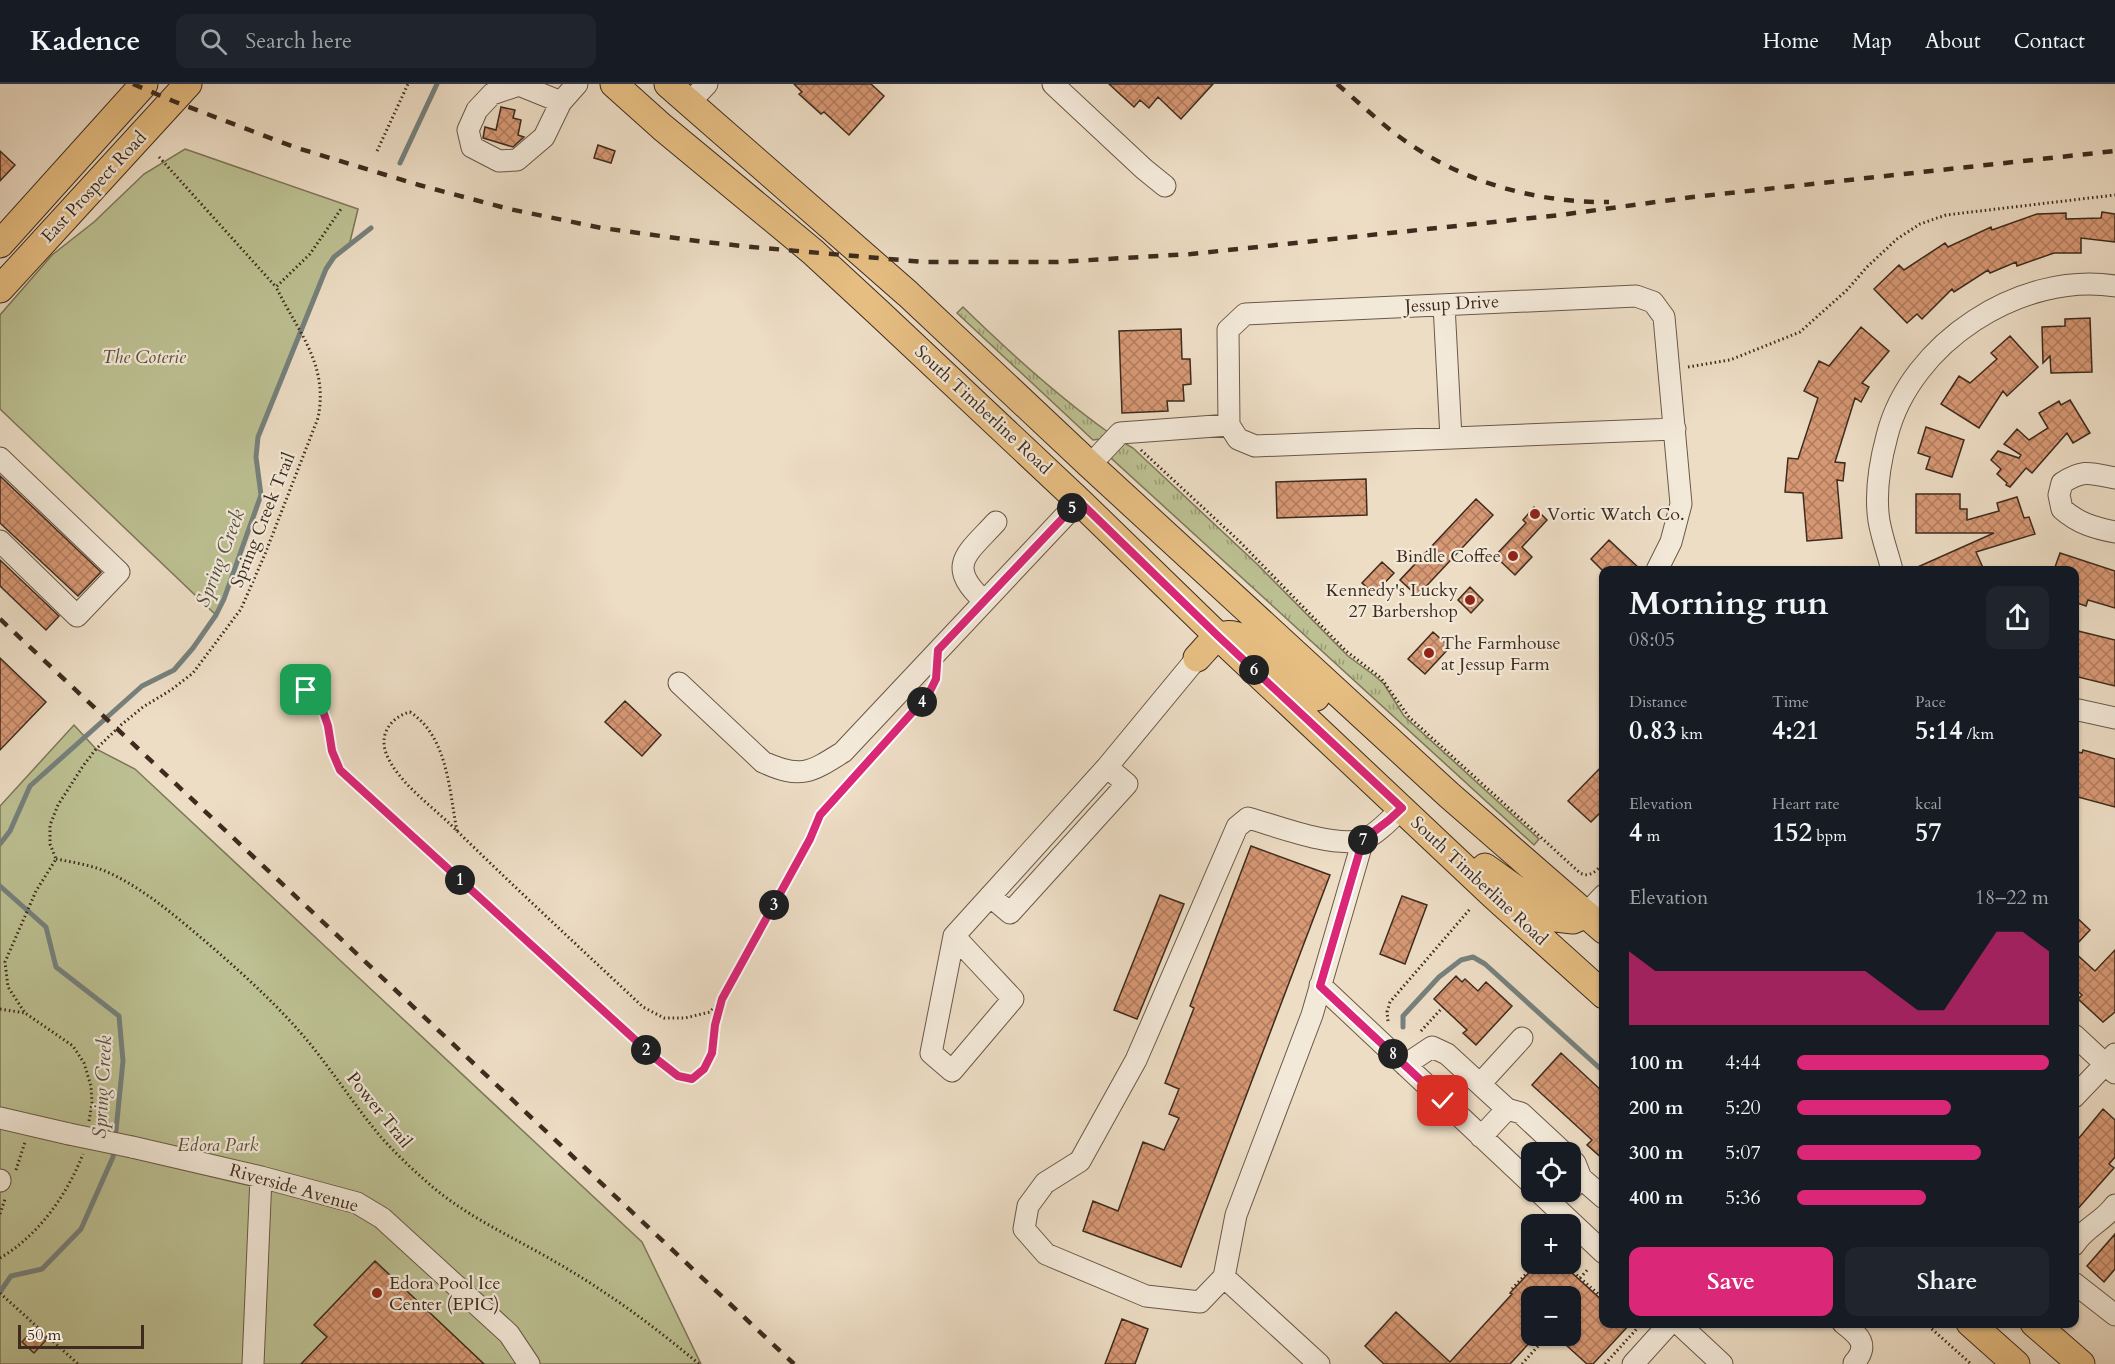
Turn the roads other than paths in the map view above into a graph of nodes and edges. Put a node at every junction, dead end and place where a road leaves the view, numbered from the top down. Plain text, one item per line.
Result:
1 (144, 84) edge
2 (188, 84) edge
3 (577, 84) edge
4 (614, 84) edge
5 (668, 84) edge
6 (1053, 84) edge
7 (698, 94) edge
8 (561, 102) dead end
9 (1165, 186) dead end
10 (0, 244) edge
11 (2115, 286) edge
12 (1, 287) edge
13 (1444, 305) junction
14 (1229, 425) junction
15 (1675, 429) junction
16 (1450, 438) junction
17 (0, 459) edge
18 (1090, 465) junction
19 (2115, 478) edge
20 (1079, 501) junction
21 (996, 522) dead end
22 (2115, 532) edge
23 (0, 541) edge
24 (1658, 566) edge
25 (1891, 566) edge
26 (984, 601) junction
27 (1218, 636) junction
28 (1197, 658) joint
29 (679, 683) dead end
30 (2079, 710) edge
31 (2115, 718) edge
32 (1449, 795) junction
33 (1394, 801) junction
34 (1363, 840) junction
35 (1598, 913) edge
36 (954, 936) junction
37 (1320, 986) junction
38 (1599, 990) edge
39 (1522, 1038) dead end
40 (2079, 1039) edge
41 (2112, 1064) edge
42 (1405, 1065) junction
43 (1480, 1084) junction
44 (2079, 1093) edge
45 (1507, 1109) junction
46 (0, 1118) edge
47 (1481, 1137) junction
48 (1552, 1142) edge
49 (1521, 1174) edge
50 (261, 1177) junction
51 (1581, 1189) edge
52 (1599, 1196) edge
53 (1550, 1202) edge
54 (1560, 1202) edge
55 (2115, 1204) edge
56 (1555, 1207) junction
57 (2079, 1237) edge
58 (1599, 1247) edge
59 (1224, 1277) junction
60 (2079, 1287) edge
61 (2115, 1315) edge
62 (1666, 1328) edge
63 (1683, 1328) edge
64 (1850, 1328) edge
65 (1976, 1328) edge
66 (2040, 1328) edge
67 (1854, 1363) edge
68 (254, 1364) edge
69 (529, 1364) edge
70 (1319, 1364) edge
71 (1634, 1364) edge
72 (1722, 1364) edge
73 (2016, 1364) edge
74 (2081, 1364) edge

1 - 10 main road, East Prospect Road
2 - 12 main road, East Prospect Road
3 - 8 street
4 - 20 main road, South Timberline Road
5 - 7 main road, South Timberline Road
6 - 9 street
7 - 18 main road, South Timberline Road
11 - 25 street
13 - 14 street, Jessup Drive
13 - 15 street, Jessup Drive
13 - 16 street
14 - 16 street
14 - 18 street
15 - 16 street
15 - 24 street, Jessup Drive
17 - 23 street
18 - 32 main road, South Timberline Road
19 - 22 street
20 - 26 street
20 - 27 main road, South Timberline Road
21 - 26 street
26 - 29 street
27 - 28 main road
27 - 32 main road
27 - 33 main road, South Timberline Road
28 - 36 street
30 - 31 street
32 - 35 main road, South Timberline Road
33 - 34 street
33 - 35 main road
33 - 38 main road, South Timberline Road
34 - 37 street
34 - 59 street
36 - 36 street
37 - 42 street
37 - 59 street
39 - 43 street
40 - 41 street
41 - 44 street
42 - 43 street
42 - 47 street
43 - 45 street
45 - 47 street
45 - 48 street
46 - 50 street, Riverside Avenue, bridge
47 - 49 street
50 - 68 street
50 - 69 street, Riverside Avenue
51 - 52 street
53 - 56 street
54 - 56 street
55 - 57 street
56 - 58 street
59 - 70 street
60 - 61 street
62 - 71 street
63 - 72 street
64 - 67 street
65 - 73 main road
66 - 74 main road

